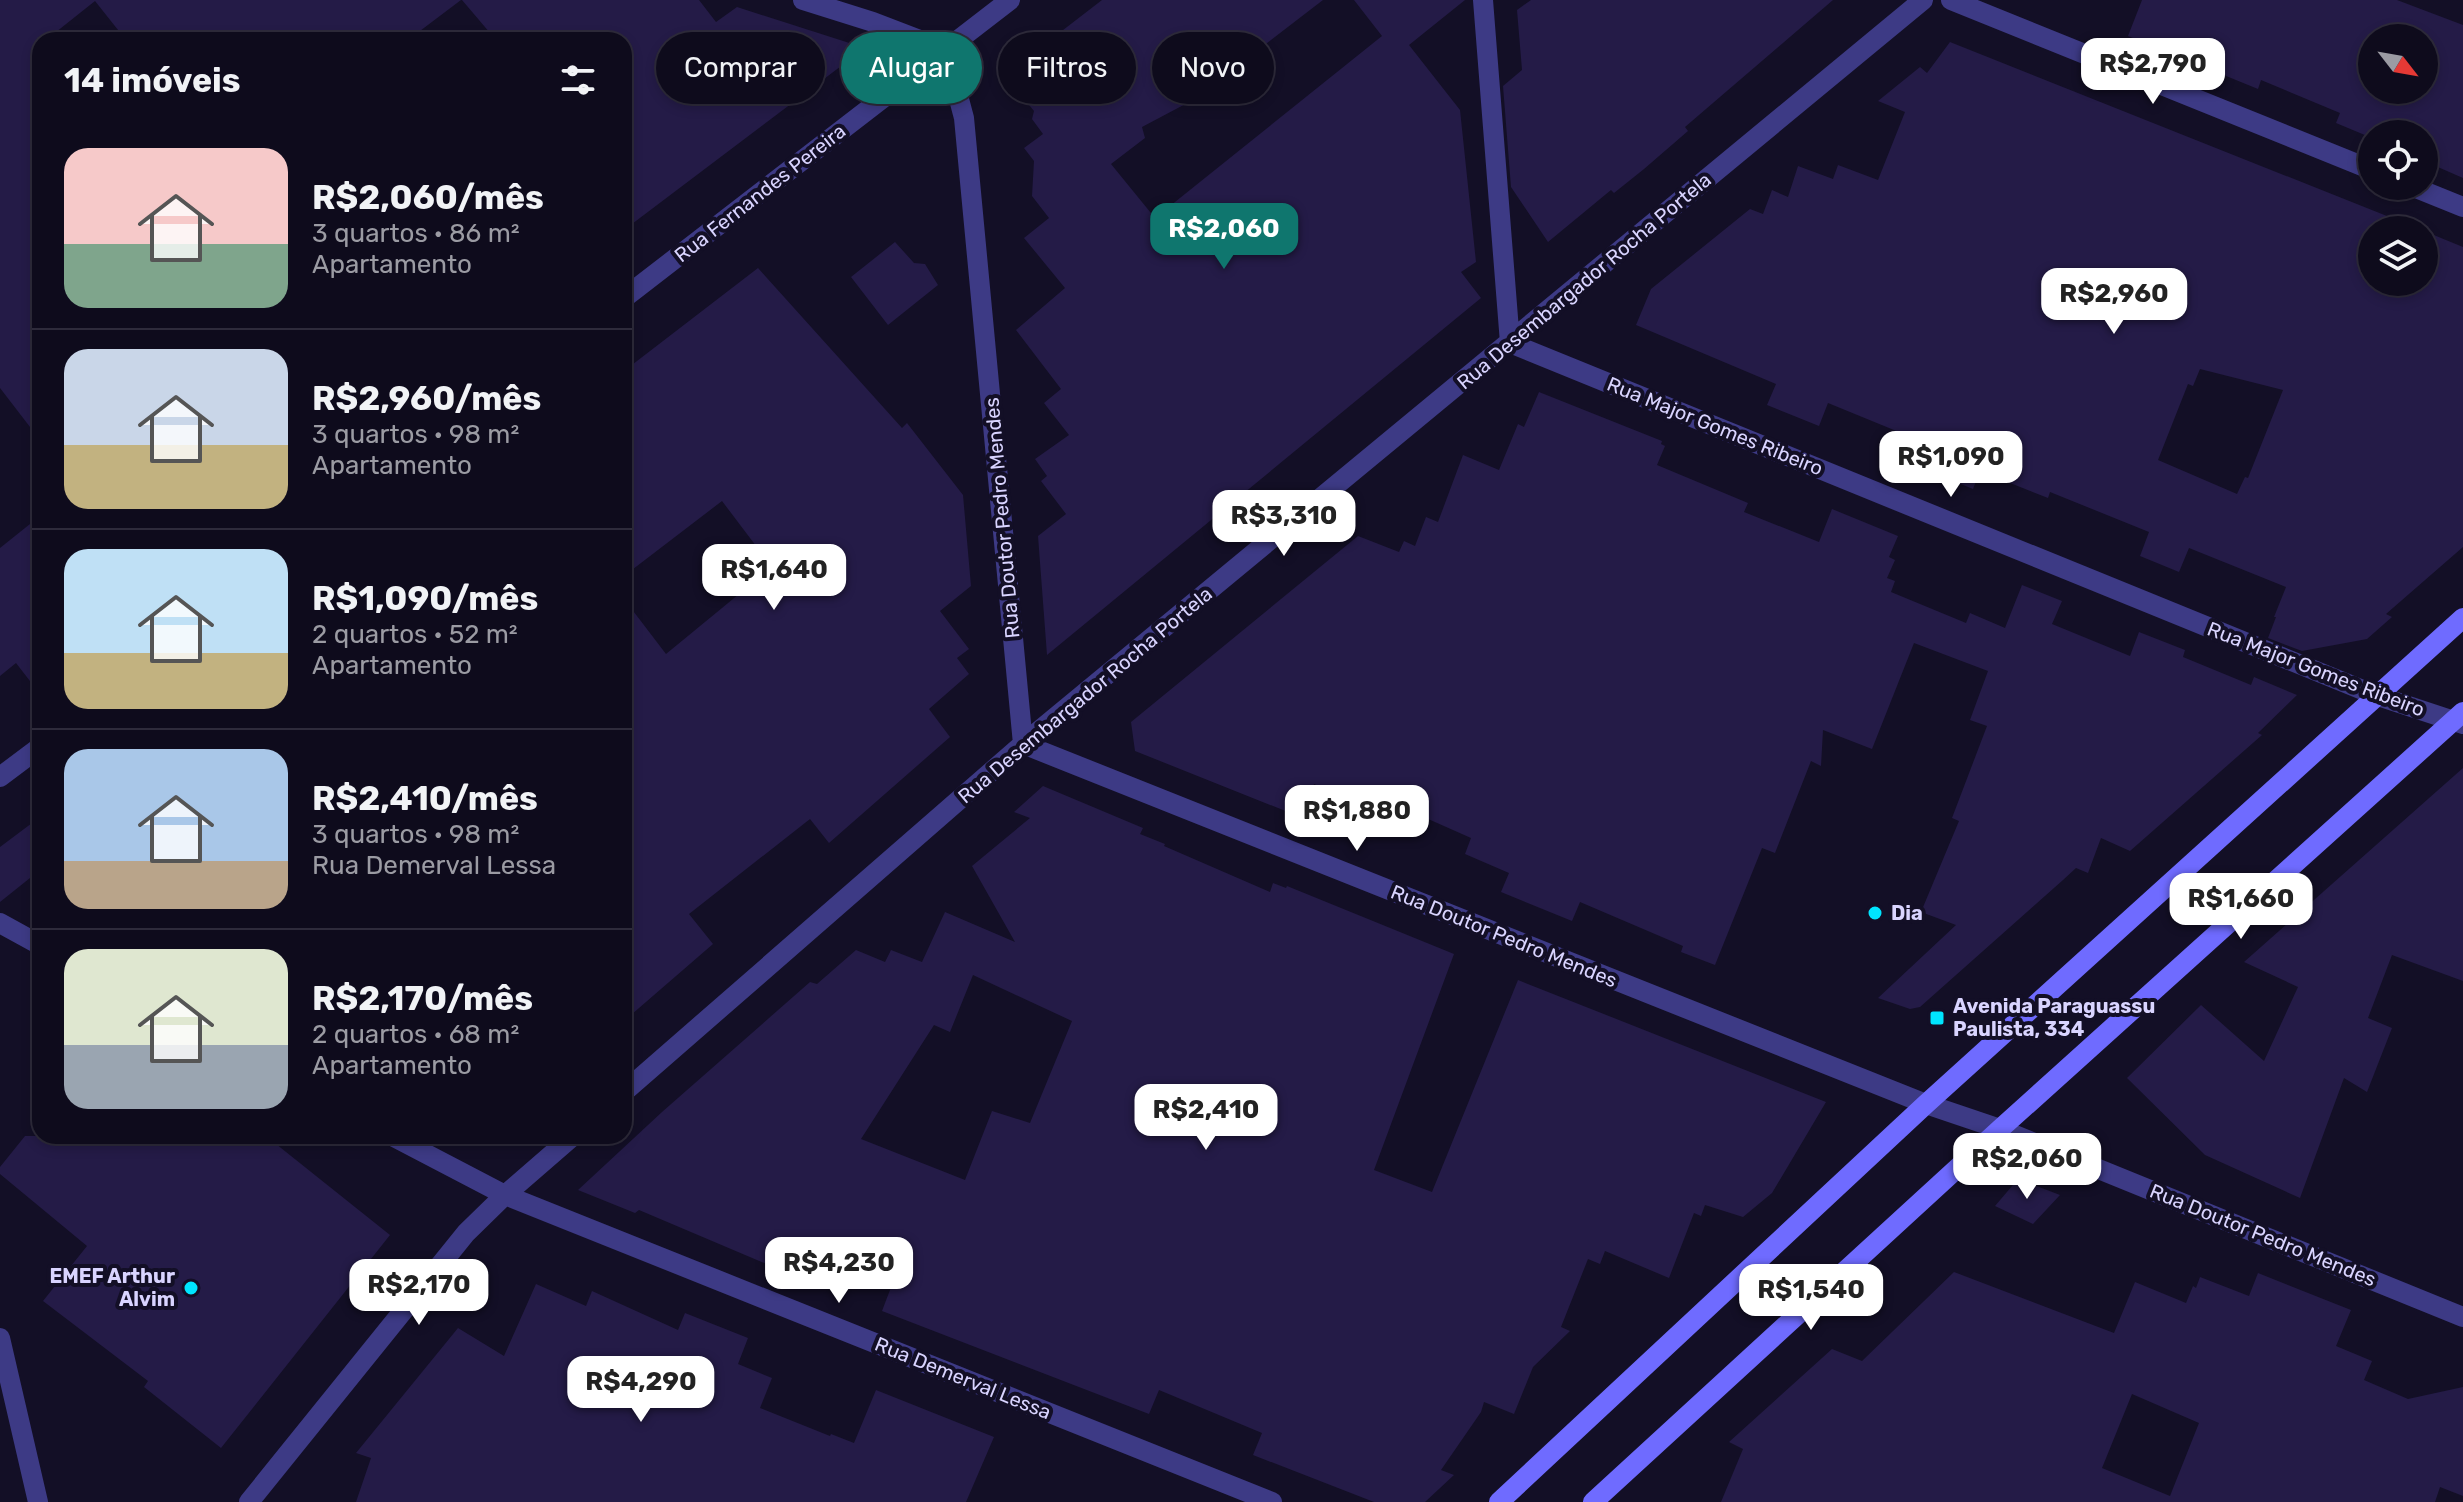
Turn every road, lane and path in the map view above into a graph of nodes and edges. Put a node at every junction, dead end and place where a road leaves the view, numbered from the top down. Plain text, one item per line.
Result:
1 (803, 0) edge
2 (1010, 0) edge
3 (1483, 0) edge
4 (1923, 0) edge
5 (1951, 0) edge
6 (899, 32) edge
7 (969, 32) edge
8 (876, 104) edge
9 (960, 104) edge
10 (2358, 164) edge
11 (2438, 197) edge
12 (2463, 207) edge
13 (632, 292) edge
14 (1510, 343) junction
15 (2463, 618) edge
16 (2375, 695) junction
17 (2460, 719) edge
18 (1023, 744) junction
19 (32, 753) edge
20 (0, 777) edge
21 (0, 923) edge
22 (32, 941) edge
23 (632, 1085) edge
24 (1926, 1104) junction
25 (2000, 1129) junction
26 (407, 1144) edge
27 (564, 1144) edge
28 (505, 1195) junction
29 (2463, 1317) edge
30 (0, 1338) edge
31 (38, 1502) edge
32 (249, 1502) edge
33 (1272, 1502) edge
34 (1499, 1502) edge
35 (1593, 1502) edge

1 - 6 street
2 - 7 street, Rua Fernandes Pereira
3 - 14 street
4 - 14 street, Rua Desembargador Rocha Portela
5 - 10 street
8 - 13 street, Rua Fernandes Pereira
9 - 18 street, Rua Doutor Pedro Mendes
11 - 12 street
14 - 16 street, Rua Major Gomes Ribeiro
14 - 18 street, Rua Desembargador Rocha Portela
15 - 16 main road
16 - 17 street, Rua Major Gomes Ribeiro
16 - 24 main road
17 - 25 main road
18 - 23 street, Rua Desembargador Rocha Portela
18 - 24 street, Rua Doutor Pedro Mendes
19 - 20 street
21 - 22 street
24 - 25 street, Rua Doutor Pedro Mendes
24 - 34 main road
25 - 29 street, Rua Doutor Pedro Mendes
25 - 35 main road
26 - 28 street, Rua Demerval Lessa
27 - 28 street
28 - 32 street
28 - 33 street, Rua Demerval Lessa
30 - 31 street

